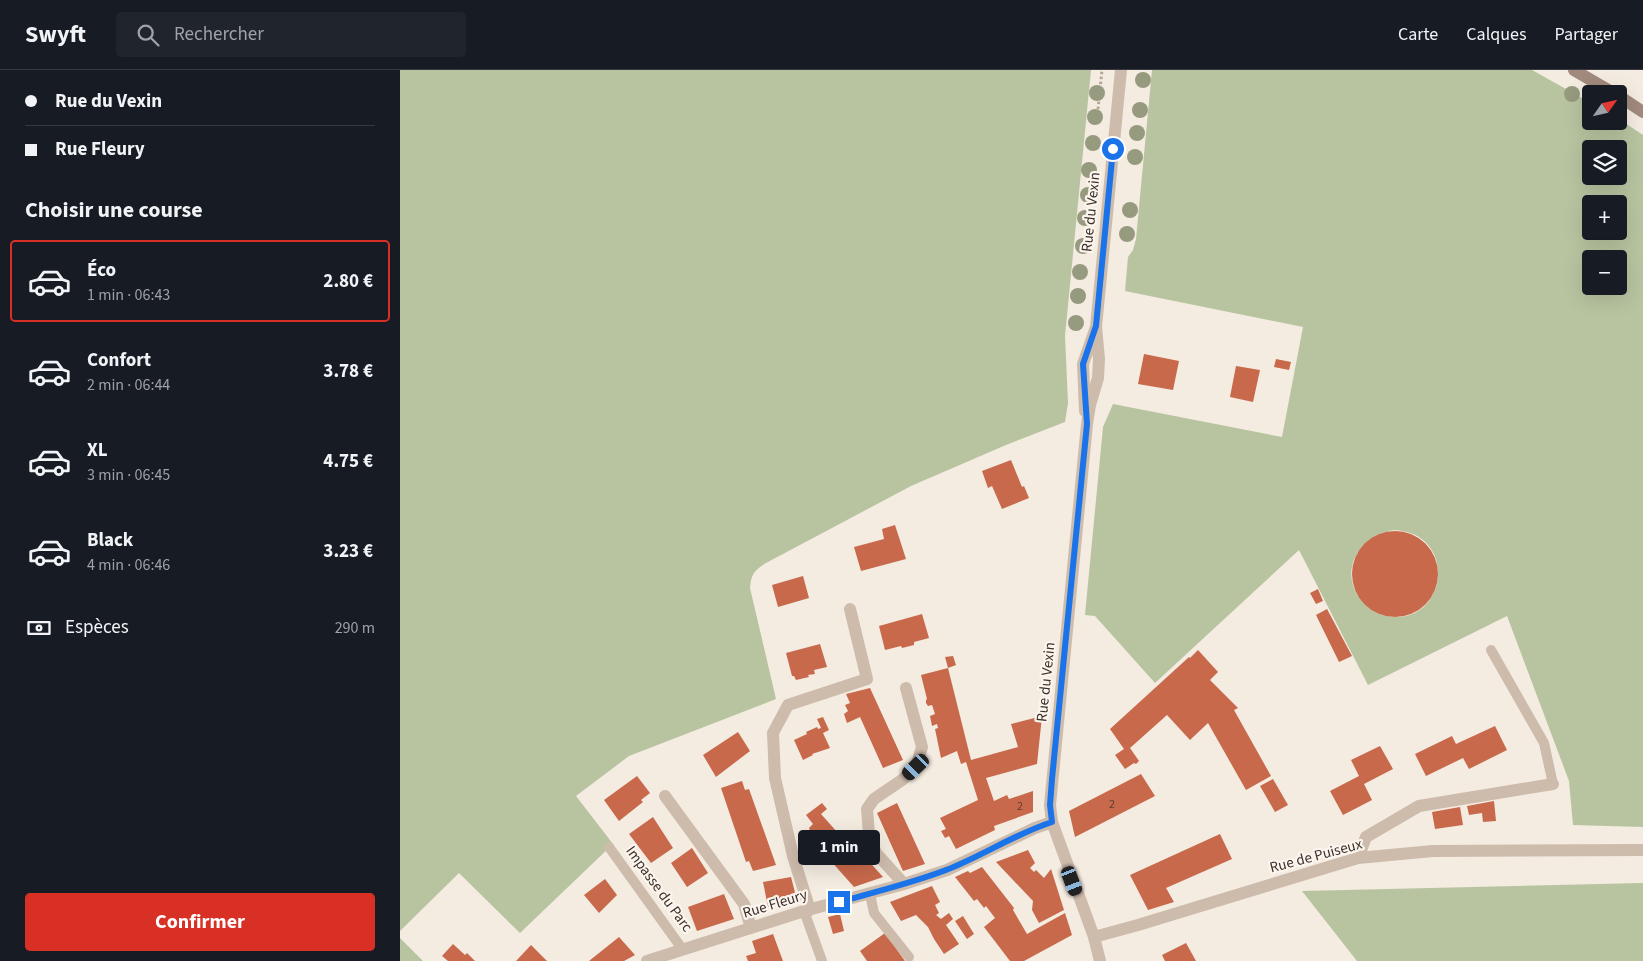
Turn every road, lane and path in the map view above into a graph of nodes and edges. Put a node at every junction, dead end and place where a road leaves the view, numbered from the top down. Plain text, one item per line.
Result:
1 (1121, 70) edge
2 (1574, 70) edge
3 (1600, 85) edge
4 (1628, 102) edge
5 (1643, 112) edge
6 (850, 609) dead end
7 (1490, 650) dead end
8 (906, 688) dead end
9 (1553, 784) joint
10 (666, 796) dead end
11 (1052, 822) junction
12 (609, 847) dead end
13 (1643, 850) edge
14 (1358, 858) junction
15 (904, 884) junction
16 (870, 894) junction
17 (807, 910) junction
18 (751, 928) junction
19 (1094, 937) junction
20 (683, 950) junction
21 (909, 958) dead end
22 (647, 961) edge
23 (822, 961) edge
24 (1100, 961) edge

1 - 11 street, Rue du Vexin
2 - 3 main road
4 - 5 main road
6 - 17 street
7 - 9 lane
8 - 15 street
9 - 14 street
10 - 18 street
11 - 15 street, Rue Fleury
11 - 19 street, Rue du Vexin
12 - 20 lane, Impasse du Parc
13 - 14 street, Rue de Puiseux
14 - 19 street, Rue de Puiseux
15 - 16 street, Rue Fleury
16 - 17 street, Rue Fleury
16 - 21 lane
17 - 18 street, Rue Fleury
17 - 23 lane
18 - 20 street, Rue Fleury
19 - 24 street, Rue du Vexin
20 - 22 street, Rue Fleury

